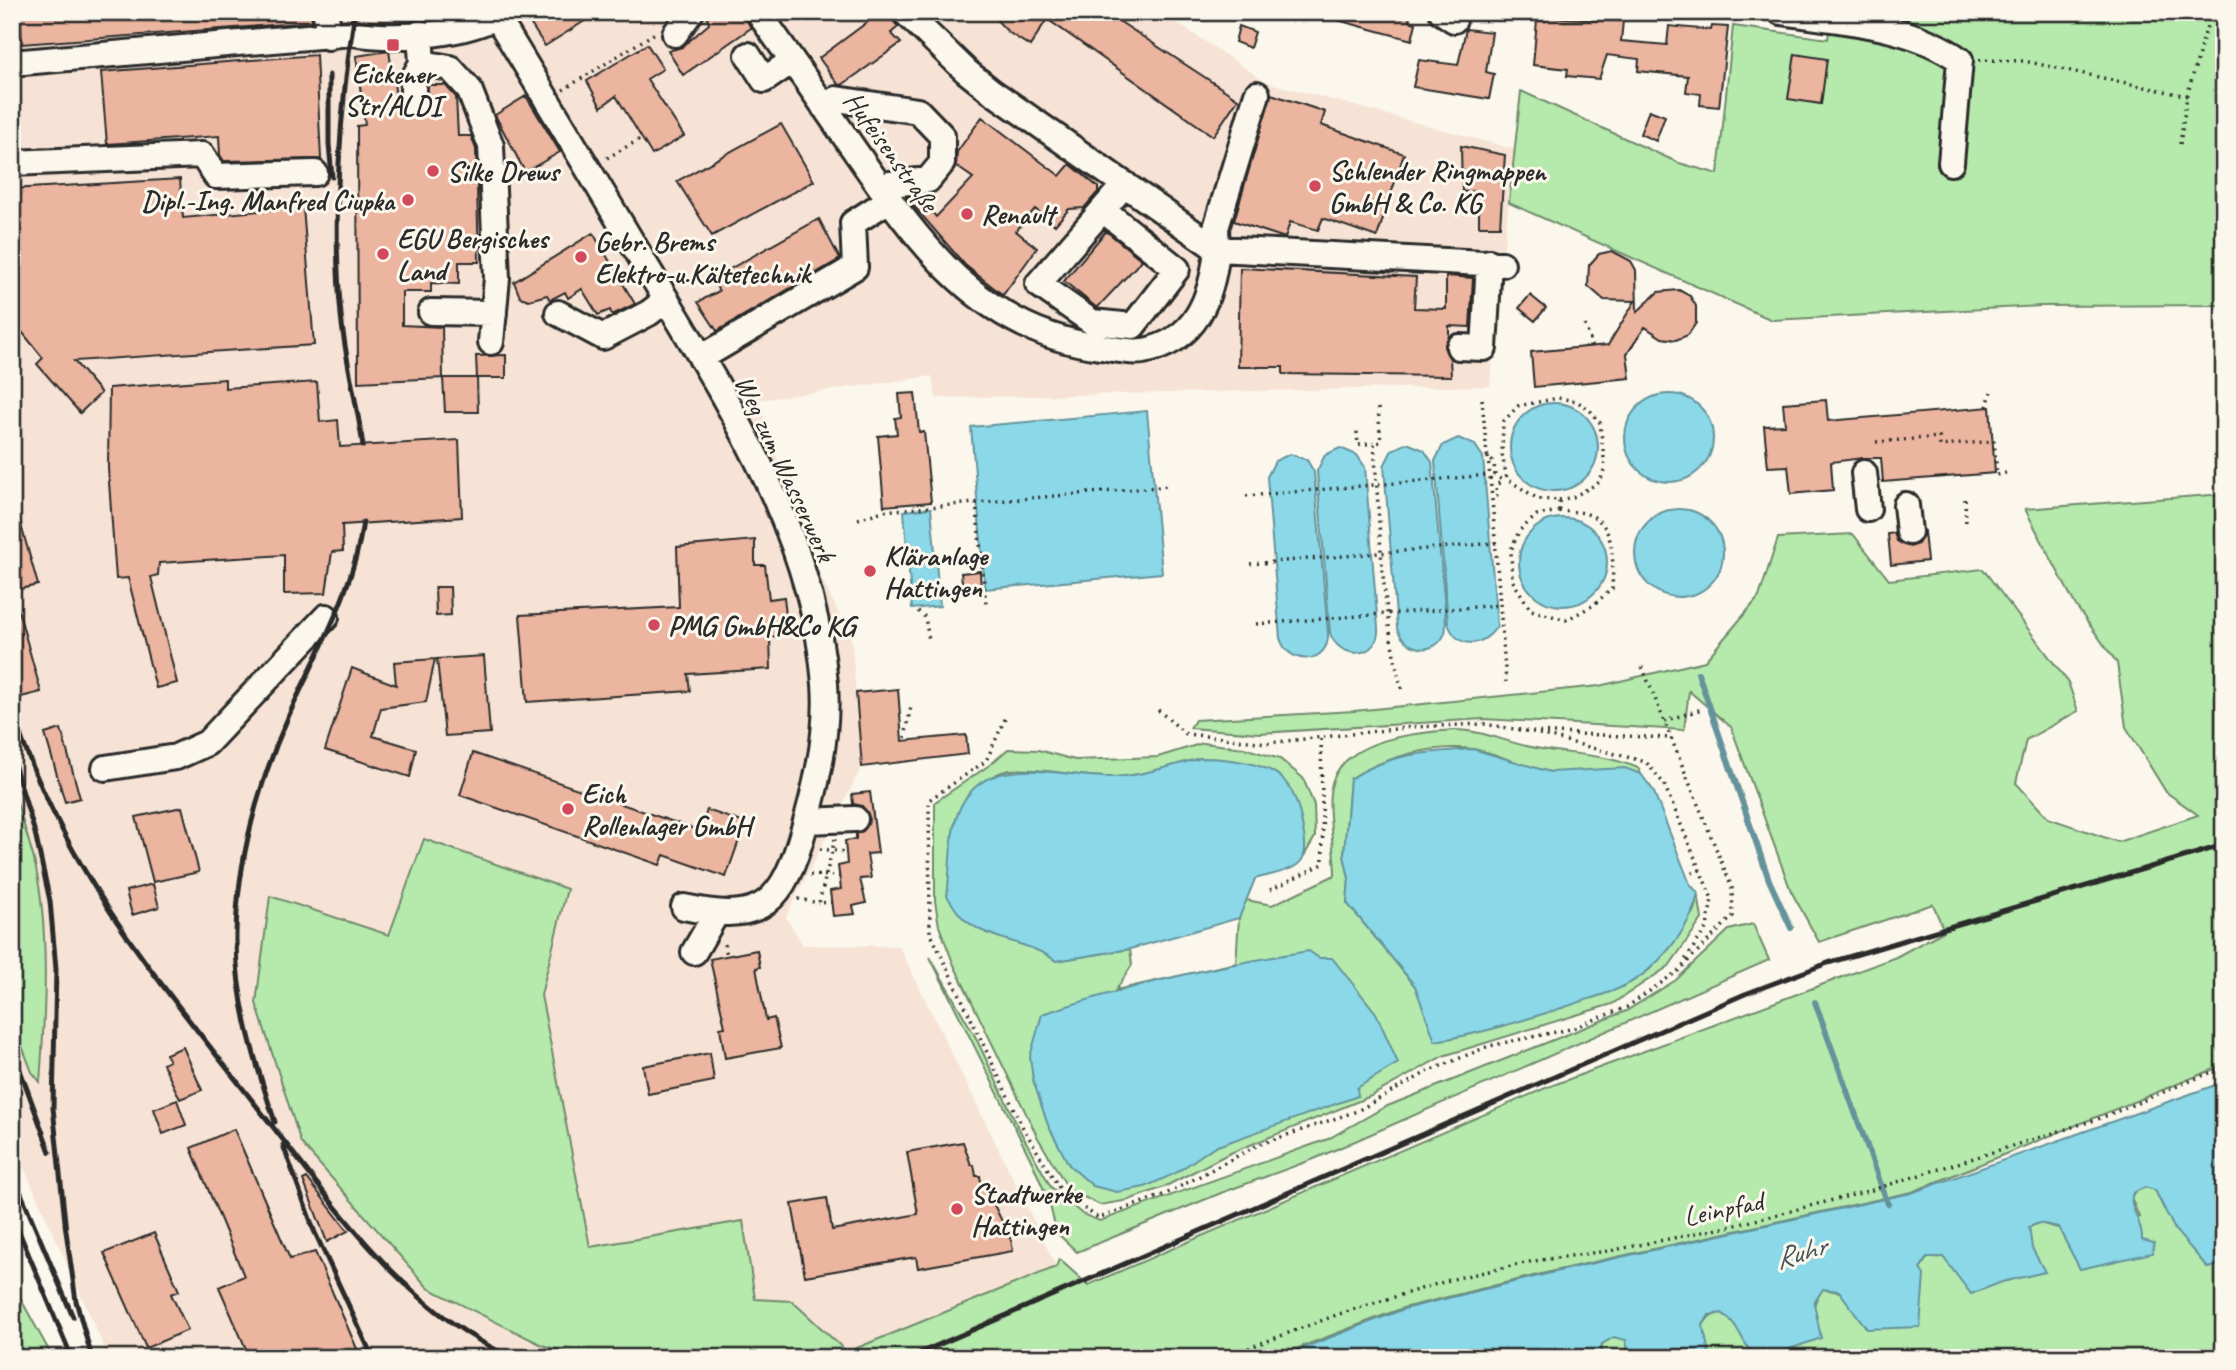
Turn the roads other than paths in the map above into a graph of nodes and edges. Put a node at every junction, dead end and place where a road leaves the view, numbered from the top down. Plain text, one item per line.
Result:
1 (326, 12) edge
2 (691, 12) edge
3 (758, 12) edge
4 (905, 12) edge
5 (1781, 12) edge
6 (501, 15) edge
7 (340, 30) edge
8 (668, 31) road end
9 (420, 33) junction
10 (748, 55) dead end
11 (792, 61) junction
12 (12, 62) edge
13 (422, 62) junction
14 (1257, 94) dead end
15 (413, 103) dead end
16 (824, 107) junction
17 (12, 163) edge
18 (1951, 163) dead end
19 (315, 173) dead end
20 (1125, 184) junction
21 (885, 195) junction
22 (1103, 210) junction
23 (1217, 249) junction
24 (666, 300) junction
25 (431, 312) dead end
26 (494, 313) junction
27 (558, 313) dead end
28 (491, 342) dead end
29 (1459, 347) dead end
30 (701, 358) junction
31 (1864, 473) dead end
32 (1906, 505) dead end
33 (1868, 509) dead end
34 (1909, 532) dead end
35 (326, 617) dead end
36 (105, 768) dead end
37 (806, 821) junction
38 (847, 821) road end
39 (684, 907) dead end
40 (716, 914) junction
41 (694, 952) dead end

1 - 7 street
2 - 8 street
3 - 11 street, Hufeisenstraße
4 - 20 street
5 - 18 street
6 - 9 street
6 - 24 street, Weg zum Wasserwerk
7 - 9 street
7 - 12 street
9 - 13 street
10 - 11 street
11 - 16 street, Hufeisenstraße
13 - 15 street
13 - 26 street
14 - 23 street, Hufeisenstraße
16 - 21 street, Hufeisenstraße
16 - 21 street
17 - 19 street
20 - 22 street
20 - 23 street
21 - 23 street, Hufeisenstraße
21 - 30 street
22 - 22 street
23 - 29 street
24 - 27 street
24 - 30 street, Weg zum Wasserwerk
25 - 26 street
26 - 28 street
30 - 37 street, Weg zum Wasserwerk
31 - 33 street
32 - 34 street
35 - 36 street
37 - 38 street
37 - 40 street, Weg zum Wasserwerk
39 - 40 street, Weg zum Wasserwerk
40 - 41 street

